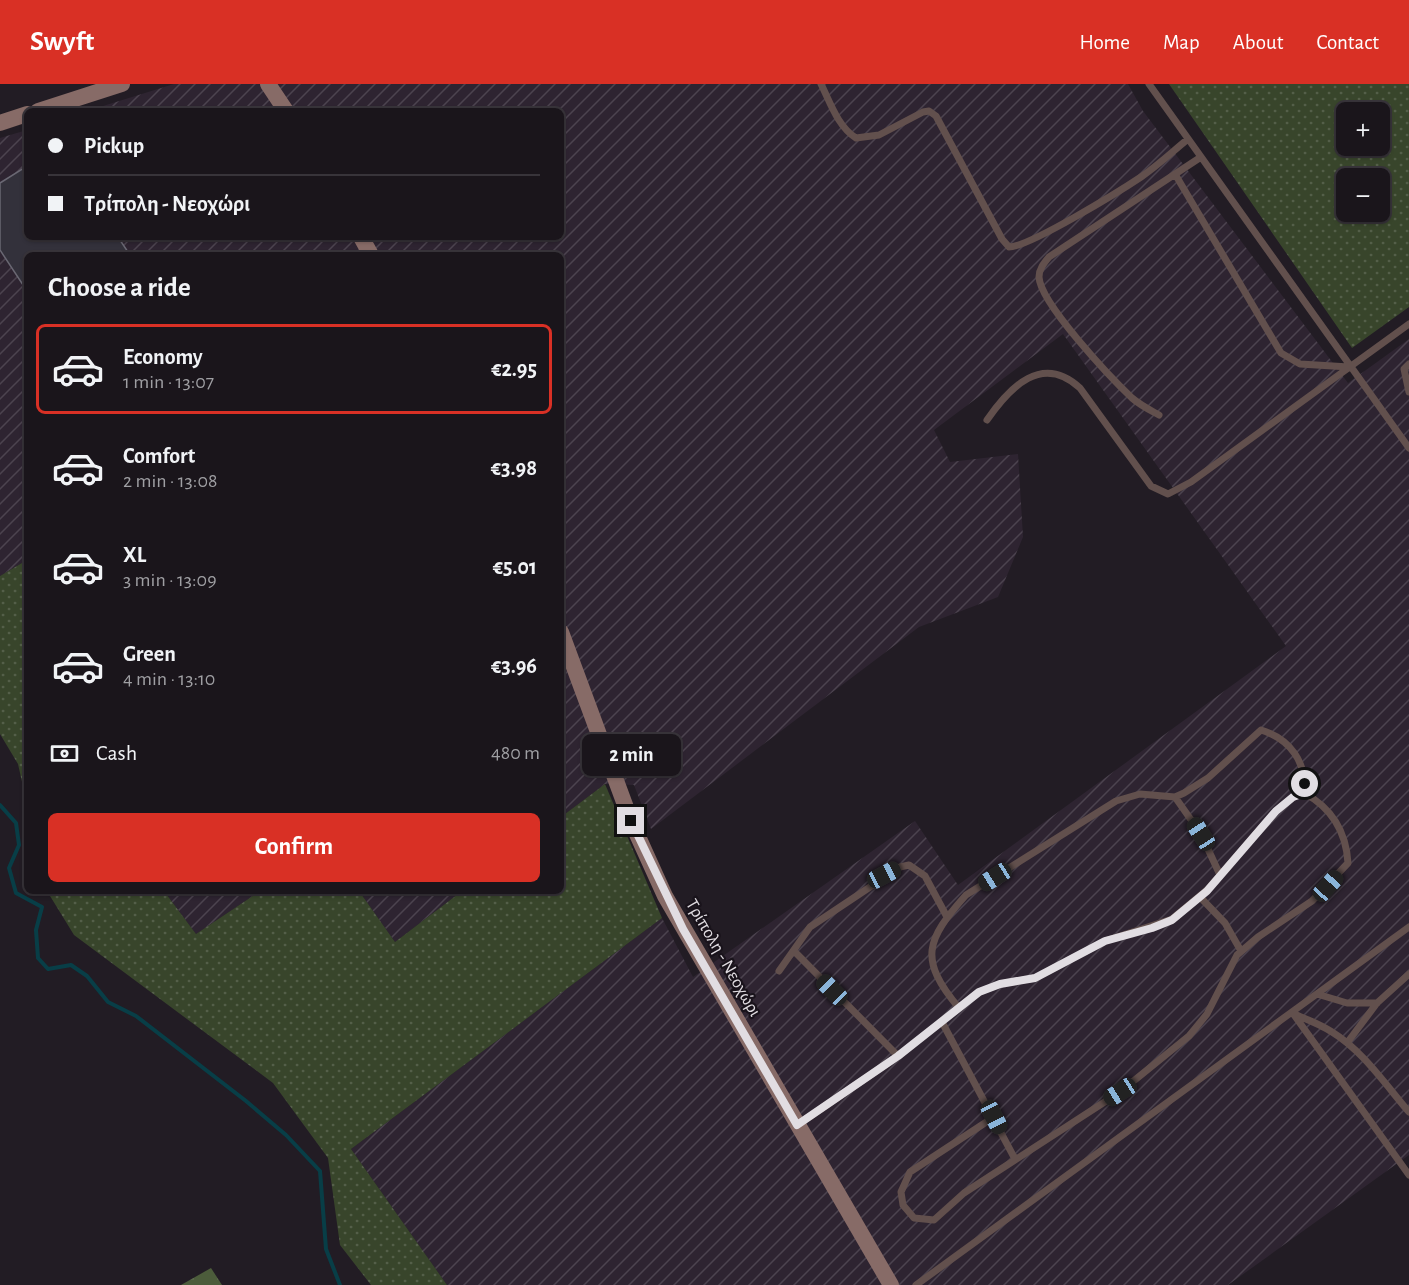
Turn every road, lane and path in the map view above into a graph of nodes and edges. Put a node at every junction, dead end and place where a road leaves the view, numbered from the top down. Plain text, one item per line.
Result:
1 (122, 84) edge
2 (268, 84) edge
3 (821, 84) edge
4 (1149, 84) edge
5 (47, 108) edge
6 (284, 108) edge
7 (24, 115) edge
8 (0, 123) edge
9 (1188, 139) junction
10 (1201, 157) junction
11 (1174, 174) junction
12 (1409, 324) edge
13 (1409, 364) edge
14 (1349, 367) junction
15 (1409, 392) edge
16 (1159, 415) dead end
17 (987, 420) dead end
18 (1409, 448) edge
19 (564, 640) edge
20 (1304, 793) junction
21 (1175, 797) junction
22 (1220, 875) junction
23 (1200, 897) junction
24 (947, 916) junction
25 (1409, 927) edge
26 (1241, 951) junction
27 (795, 952) junction
28 (779, 971) dead end
29 (1409, 974) edge
30 (1317, 994) junction
31 (1377, 1003) junction
32 (959, 1008) junction
33 (1292, 1012) junction
34 (942, 1022) junction
35 (1347, 1043) junction
36 (898, 1056) junction
37 (1409, 1112) edge
38 (994, 1117) junction
39 (797, 1125) junction
40 (1016, 1159) junction
41 (1409, 1175) edge
42 (891, 1285) edge
43 (916, 1285) edge

1 - 5 main road
2 - 6 main road
3 - 9 lane
4 - 9 lane
7 - 8 main road
9 - 10 lane
10 - 11 lane
10 - 14 lane
11 - 14 lane
11 - 16 lane
12 - 14 lane
13 - 15 lane
14 - 17 lane
14 - 18 lane
19 - 39 main road, Τρίπολη - Νεοχώρι
20 - 21 lane
20 - 22 lane
20 - 26 lane
21 - 22 lane
21 - 24 lane
22 - 23 lane
23 - 26 lane
23 - 32 lane
24 - 27 lane
24 - 32 lane
25 - 30 lane
26 - 40 lane
27 - 28 lane
27 - 36 lane
29 - 31 lane
30 - 31 lane
30 - 33 lane
31 - 35 lane
32 - 34 lane
33 - 35 lane
33 - 41 lane
33 - 43 lane
34 - 36 lane
34 - 38 lane
35 - 37 lane
36 - 39 lane
38 - 40 lane
38 - 40 lane
39 - 42 main road, Τρίπολη - Νεοχώρι

